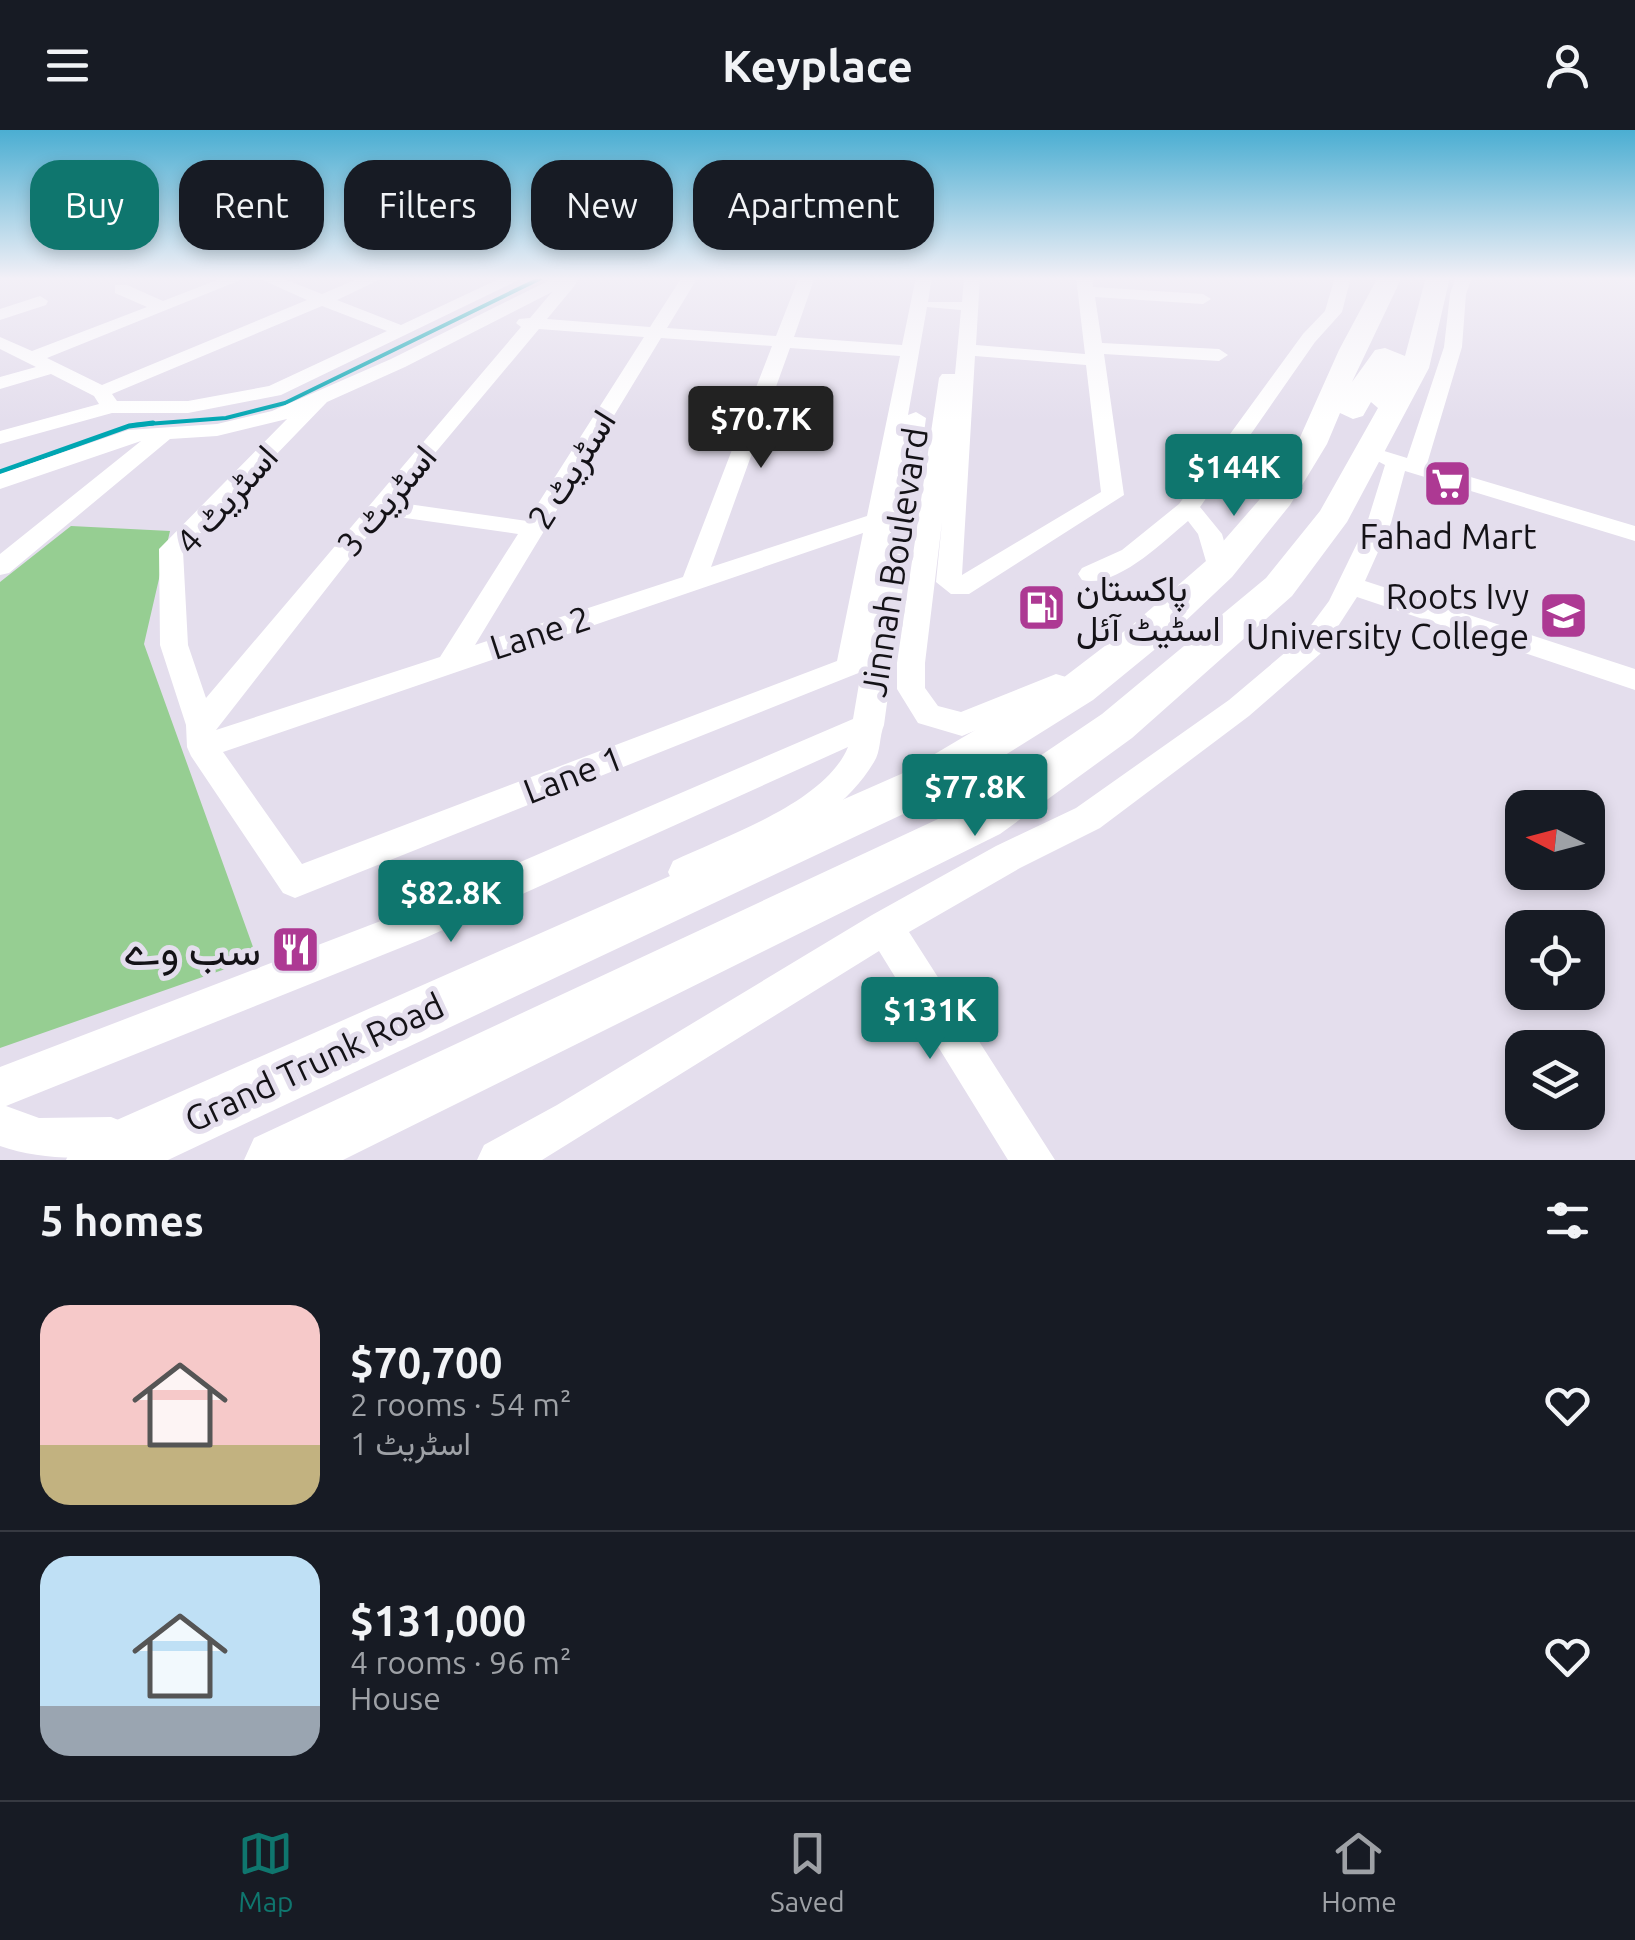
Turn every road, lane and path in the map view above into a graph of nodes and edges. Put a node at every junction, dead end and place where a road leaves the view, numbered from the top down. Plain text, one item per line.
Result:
1 (115, 325) edge
2 (268, 325) edge
3 (386, 325) edge
4 (418, 325) edge
5 (472, 325) edge
6 (532, 325) edge
7 (562, 325) edge
8 (660, 325) edge
9 (789, 325) edge
10 (922, 325) edge
11 (936, 325) edge
12 (969, 325) edge
13 (1090, 325) edge
14 (1345, 325) edge
15 (1359, 325) edge
16 (1425, 325) edge
17 (404, 332) junction
18 (656, 332) junction
19 (0, 342) edge
20 (782, 342) junction
21 (968, 350) junction
22 (910, 351) junction
23 (1094, 354) junction
24 (1219, 355) dead end
25 (33, 357) junction
26 (56, 368) junction
27 (0, 384) edge
28 (319, 398) junction
29 (933, 398) junction
30 (106, 400) junction
31 (176, 420) junction
32 (0, 438) edge
33 (1388, 458) junction
34 (1302, 461) junction
35 (0, 482) edge
36 (378, 507) junction
37 (1188, 509) junction
38 (878, 520) junction
39 (534, 528) junction
40 (1635, 534) edge
41 (0, 566) edge
42 (1219, 568) junction
43 (1091, 574) dead end
44 (693, 583) junction
45 (1349, 585) junction
46 (920, 586) junction
47 (887, 595) junction
48 (1145, 636) junction
49 (452, 660) junction
50 (1635, 680) edge
51 (868, 724) junction
52 (201, 736) junction
53 (295, 882) joint
54 (885, 927) junction
55 (533, 962) junction
56 (1, 1102) edge
57 (156, 1134) junction
58 (98, 1160) edge
59 (276, 1160) edge
60 (498, 1160) edge
61 (1033, 1160) edge

1 - 25 street
2 - 30 street
3 - 17 street
4 - 17 street
5 - 28 street
6 - 36 street, اسٹریٹ 3
7 - 18 street
8 - 18 street, اسٹریٹ 2
9 - 20 street
10 - 22 street
11 - 29 street, Jinnah Boulevard
12 - 21 street
13 - 23 street
14 - 37 street
15 - 34 highway, Grand Trunk Road
16 - 33 highway, Grand Trunk Road
17 - 31 street
18 - 20 street
18 - 39 street, اسٹریٹ 2
19 - 25 street
20 - 22 street
20 - 44 street
21 - 23 street
21 - 29 street
22 - 29 street
23 - 24 street
23 - 29 street
25 - 26 street
26 - 27 street
26 - 30 street
28 - 31 street
28 - 52 street, اسٹریٹ 4
29 - 38 street
29 - 46 street, Jinnah Boulevard
29 - 47 street, Jinnah Boulevard
30 - 31 street
30 - 32 street
31 - 35 street
31 - 41 street
33 - 34 highway
33 - 40 street
33 - 45 street
33 - 59 highway, Grand Trunk Road
34 - 42 highway, Grand Trunk Road
36 - 39 street
36 - 52 street, اسٹریٹ 3
37 - 42 street
37 - 43 street
38 - 44 street, Lane 2
38 - 53 street, Lane 1
39 - 49 street, اسٹریٹ 2
42 - 48 highway, Grand Trunk Road
44 - 49 street, Lane 2
45 - 50 street
45 - 54 street
46 - 47 street
46 - 48 street, Jinnah Boulevard
47 - 51 street, Jinnah Boulevard
48 - 55 highway, Grand Trunk Road
49 - 52 street, Lane 2
51 - 55 street, Jinnah Boulevard
51 - 56 street
52 - 53 street, اسٹریٹ 4
54 - 60 street
54 - 61 street
55 - 57 highway, Grand Trunk Road
56 - 57 street
57 - 58 highway, Grand Trunk Road

